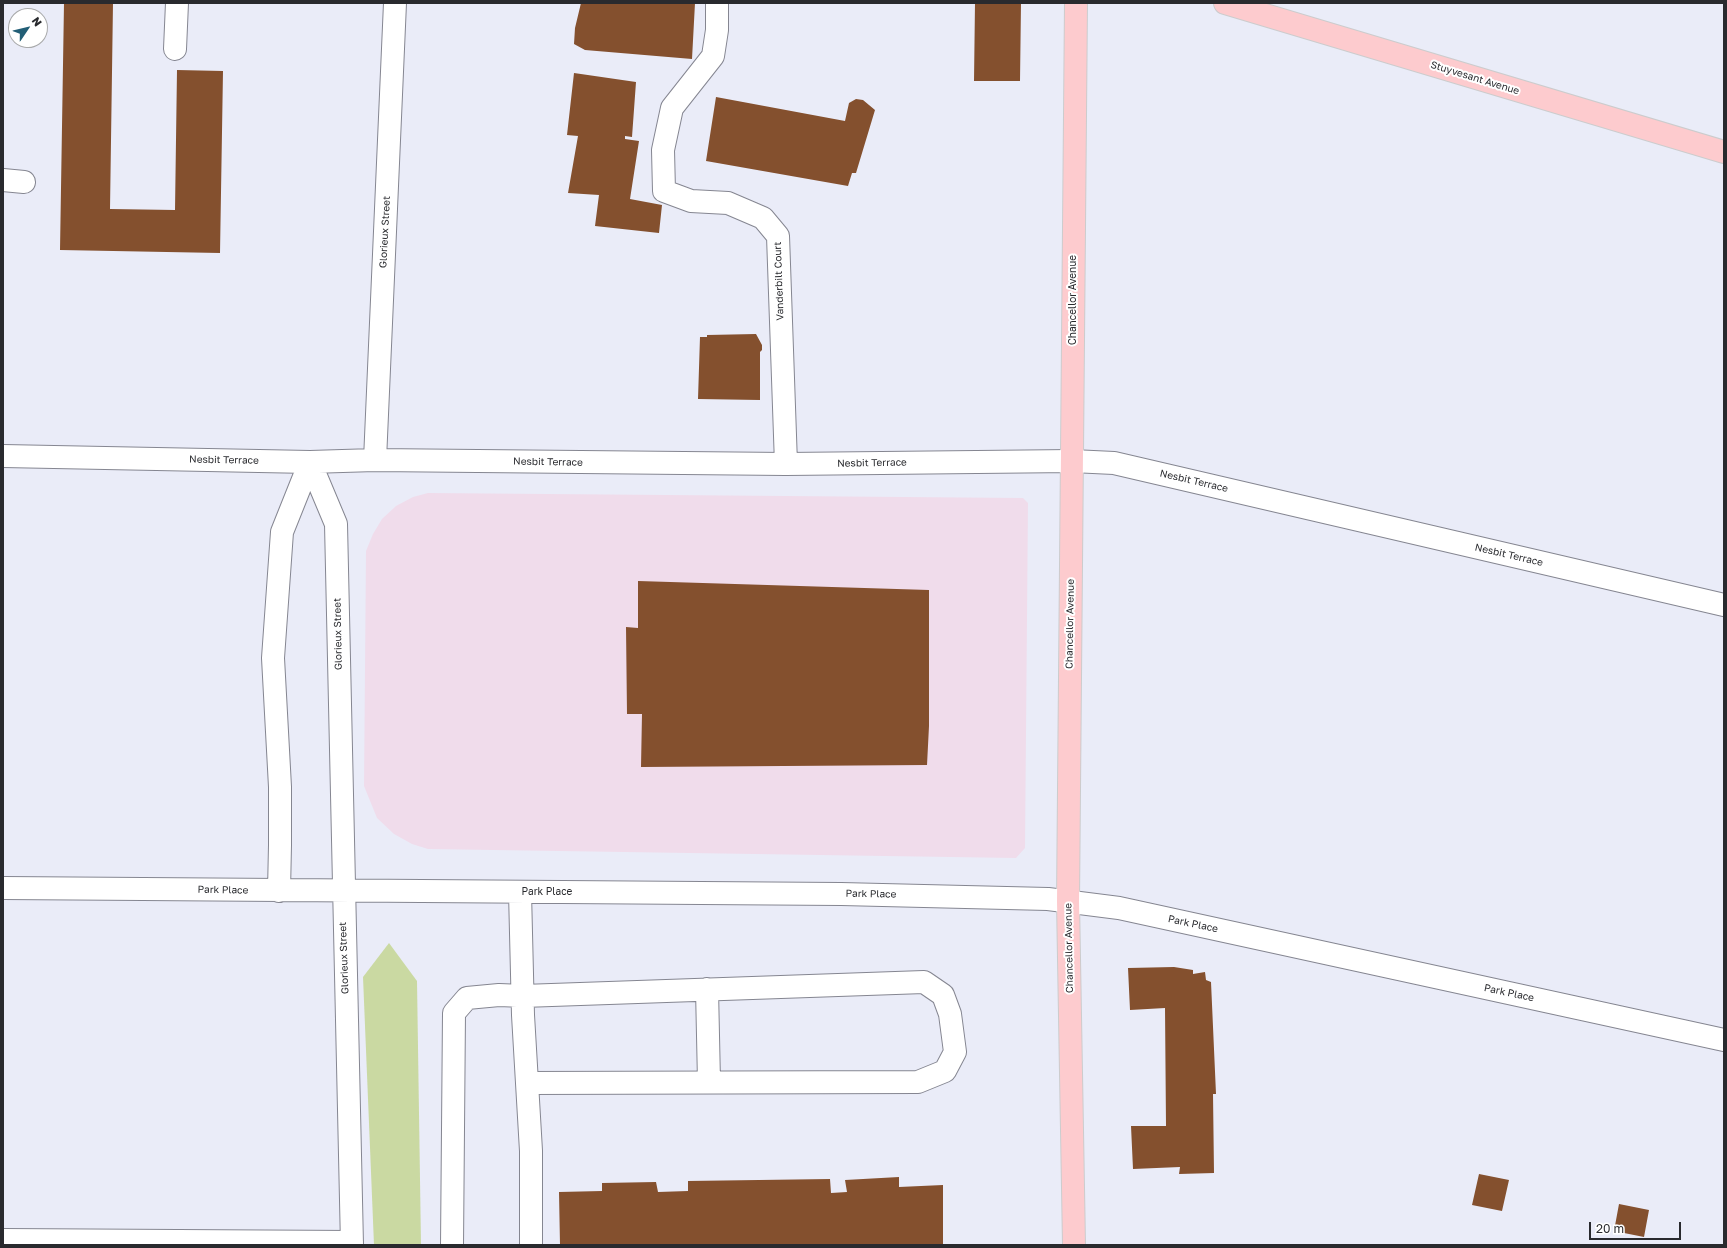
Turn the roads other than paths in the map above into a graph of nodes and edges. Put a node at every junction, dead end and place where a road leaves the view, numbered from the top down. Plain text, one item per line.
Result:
1 (177, 3) edge
2 (395, 3) edge
3 (717, 3) edge
4 (1076, 3) edge
5 (1225, 3) edge
6 (175, 49) dead end
7 (1724, 152) edge
8 (3, 456) edge
9 (374, 460) junction
10 (1072, 461) junction
11 (310, 462) junction
12 (786, 464) junction
13 (1724, 605) edge
14 (3, 888) edge
15 (279, 891) junction
16 (343, 891) junction
17 (520, 892) junction
18 (1068, 901) junction
19 (706, 989) junction
20 (523, 996) junction
21 (1723, 1033) edge
22 (710, 1082) junction
23 (527, 1083) junction
24 (3, 1240) edge
25 (352, 1244) edge
26 (452, 1245) edge
27 (531, 1245) edge
28 (1074, 1245) edge

1 - 6 street
2 - 9 street, Glorieux Street
3 - 12 street, Vanderbilt Court
4 - 10 main road, Chancellor Avenue
5 - 7 main road, Stuyvesant Avenue
8 - 11 street, Nesbit Terrace
9 - 11 street, Nesbit Terrace
9 - 12 street, Nesbit Terrace
10 - 12 street, Nesbit Terrace
10 - 13 street, Nesbit Terrace
10 - 18 main road, Chancellor Avenue
11 - 15 street
11 - 16 street, Glorieux Street
14 - 15 street, Park Place
15 - 16 street, Park Place
16 - 17 street, Park Place
16 - 25 street, Glorieux Street
17 - 18 street, Park Place
17 - 20 street
18 - 21 street, Park Place
18 - 28 main road, Chancellor Avenue
19 - 20 street
19 - 22 street
19 - 22 street
20 - 23 street
20 - 26 street
22 - 23 street
23 - 27 street
24 - 25 street

